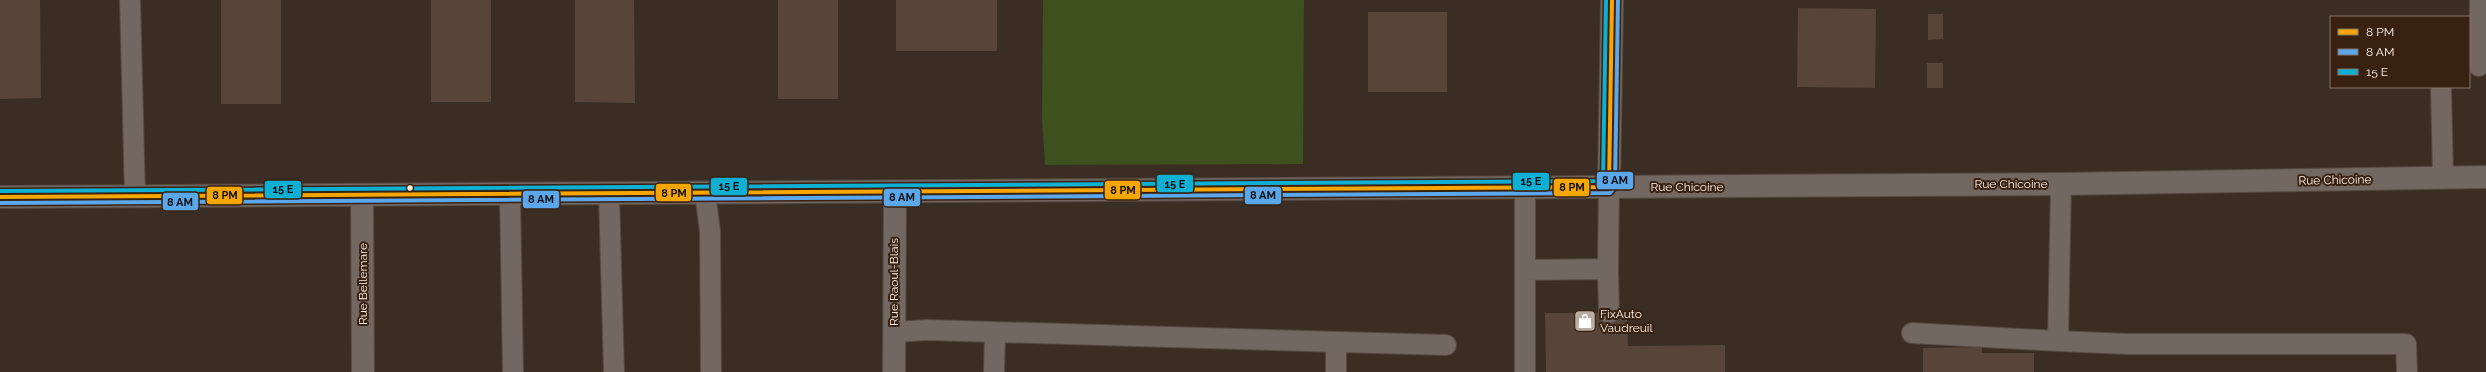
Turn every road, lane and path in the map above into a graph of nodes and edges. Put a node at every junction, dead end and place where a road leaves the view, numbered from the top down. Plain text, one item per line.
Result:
1 (130, 0) edge
2 (1612, 0) edge
3 (2480, 0) edge
4 (2478, 67) edge
5 (2441, 88) edge
6 (2486, 177) edge
7 (2443, 178) junction
8 (2062, 184) junction
9 (1525, 187) junction
10 (1609, 187) junction
11 (895, 192) junction
12 (705, 193) junction
13 (609, 194) junction
14 (510, 195) junction
15 (362, 196) junction
16 (135, 197) junction
17 (0, 198) edge
18 (1608, 269) junction
19 (1525, 270) junction
20 (1609, 313) dead end
21 (894, 332) junction
22 (994, 332) junction
23 (1912, 333) dead end
24 (2058, 341) junction
25 (1336, 342) junction
26 (1446, 345) dead end
27 (364, 372) edge
28 (513, 372) edge
29 (614, 372) edge
30 (711, 372) edge
31 (894, 372) edge
32 (994, 372) edge
33 (1336, 372) edge
34 (1525, 372) edge
35 (2407, 372) edge

1 - 16 lane
2 - 10 street
3 - 4 lane
5 - 7 lane
6 - 7 street, Rue Chicoine
7 - 8 street, Rue Chicoine
8 - 10 street, Rue Chicoine
8 - 24 lane
9 - 10 street, Rue Chicoine
9 - 11 street, Rue Chicoine
9 - 19 lane
10 - 18 lane
11 - 12 street, Rue Chicoine
11 - 21 street, Rue Raoul-Blais
12 - 13 street, Rue Chicoine
12 - 30 lane
13 - 14 street, Rue Chicoine
13 - 29 lane
14 - 15 street, Rue Chicoine
14 - 28 lane
15 - 16 street, Rue Chicoine
15 - 27 street, Rue Bellemare
16 - 17 street, Rue Chicoine
18 - 19 lane
18 - 20 lane
19 - 34 lane
21 - 22 lane
21 - 31 street, Rue Raoul-Blais
22 - 25 lane
22 - 32 lane
23 - 24 lane
24 - 35 lane
25 - 26 lane
25 - 33 lane

